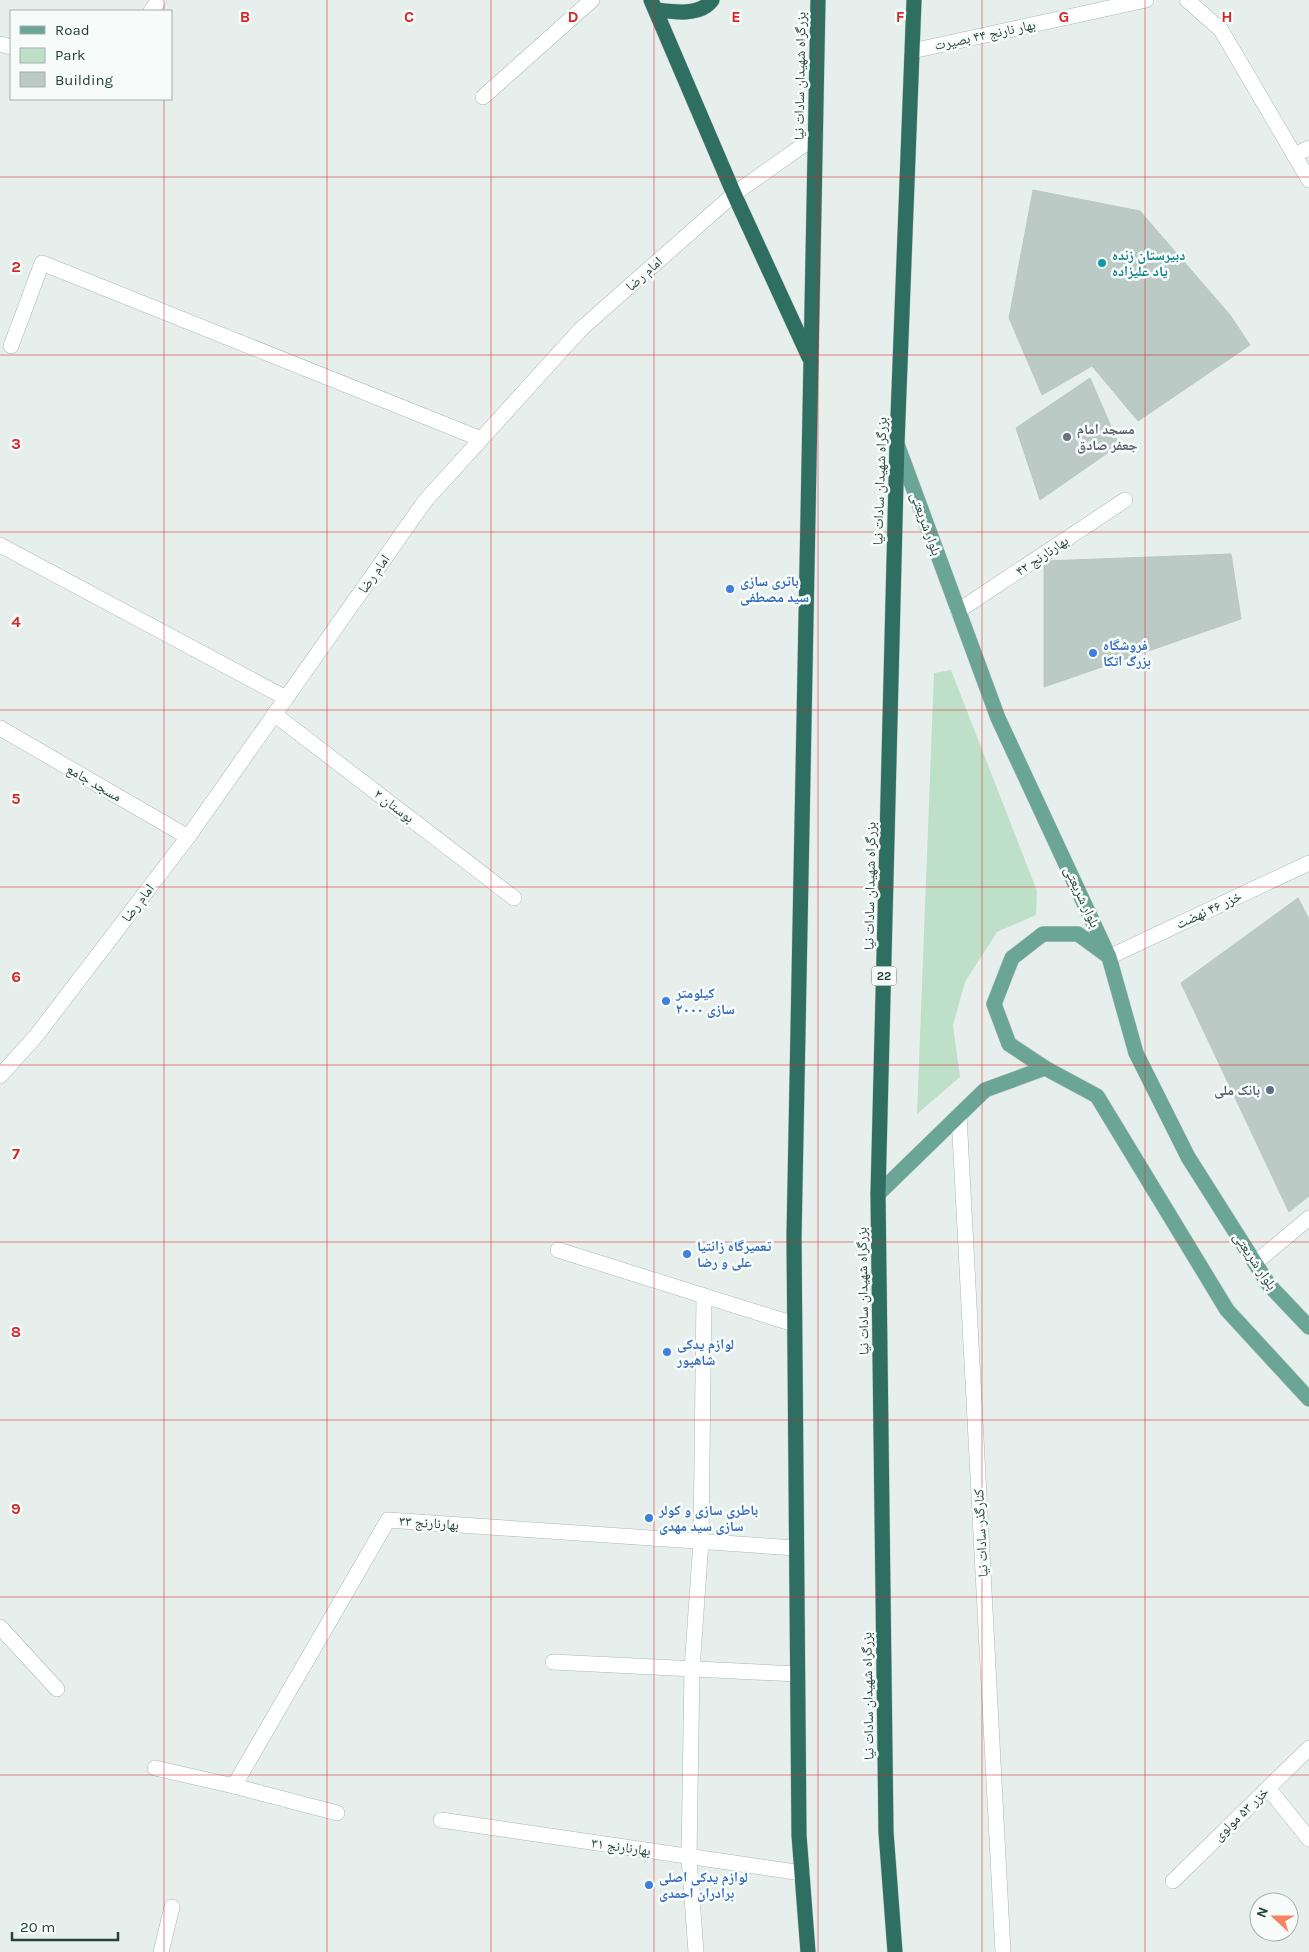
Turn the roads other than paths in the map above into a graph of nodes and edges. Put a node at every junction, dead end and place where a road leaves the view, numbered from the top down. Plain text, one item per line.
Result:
1 (592, 0) edge
2 (712, 0) edge
3 (818, 0) edge
4 (914, 0) edge
5 (1146, 0) edge
6 (1187, 0) edge
7 (654, 5) edge
8 (912, 50) junction
9 (483, 97) dead end
10 (816, 136) junction
11 (1309, 148) edge
12 (1294, 155) junction
13 (1309, 180) edge
14 (734, 194) junction
15 (11, 346) dead end
16 (811, 362) junction
17 (481, 439) junction
18 (896, 443) junction
19 (1125, 500) dead end
20 (0, 544) edge
21 (958, 611) junction
22 (286, 698) junction
23 (274, 714) junction
24 (0, 728) edge
25 (188, 837) junction
26 (1309, 863) edge
27 (514, 898) dead end
28 (1109, 957) junction
29 (1045, 1068) junction
30 (0, 1076) edge
31 (959, 1115) junction
32 (878, 1194) junction
33 (1309, 1218) edge
34 (558, 1250) dead end
35 (1255, 1264) junction
36 (704, 1296) junction
37 (794, 1324) junction
38 (1309, 1327) edge
39 (1309, 1400) edge
40 (701, 1541) junction
41 (796, 1548) junction
42 (0, 1627) edge
43 (553, 1662) dead end
44 (692, 1669) junction
45 (797, 1674) junction
46 (57, 1689) dead end
47 (1309, 1748) edge
48 (155, 1768) dead end
49 (234, 1786) junction
50 (1268, 1788) junction
51 (337, 1813) dead end
52 (441, 1820) dead end
53 (1309, 1839) edge
54 (689, 1857) junction
55 (802, 1873) junction
56 (1173, 1881) dead end
57 (172, 1907) dead end
58 (161, 1952) edge
59 (696, 1952) edge
60 (808, 1952) edge
61 (895, 1952) edge
62 (1003, 1952) edge

1 - 9 street
2 - 7 highway
3 - 10 highway, بزرگراه شهیدان سادات نیا
4 - 8 highway, بزرگراه شهیدان سادات نیا / 22
5 - 8 street, بهار نارنج ۴۴ بصیرت
6 - 12 street
7 - 14 highway
8 - 18 highway, بزرگراه شهیدان سادات نیا / 22
10 - 14 street, امام رضا
10 - 16 highway, بزرگراه شهیدان سادات نیا
11 - 12 street
12 - 13 street
14 - 16 highway
14 - 17 street, امام رضا
15 - 17 street
16 - 37 highway, بزرگراه شهیدان سادات نیا
17 - 22 street, امام رضا
18 - 21 main road, بلوار شریعتی
18 - 32 highway, بزرگراه شهیدان سادات نیا / 22
19 - 21 street, بهارنارنج ۴۲
20 - 22 street
21 - 28 main road, بلوار شریعتی
22 - 23 street, امام رضا
23 - 25 street, امام رضا
23 - 27 street, بوستان ۲
24 - 25 street, مسجد جامع
25 - 30 street, امام رضا
26 - 28 street, خزر ۴۶ نهضت
28 - 29 main road
28 - 35 main road, بلوار شریعتی
29 - 31 main road
29 - 39 main road
31 - 32 main road
31 - 62 street, کنارگذر سادات نیا
32 - 61 highway, بزرگراه شهیدان سادات نیا / 22
33 - 35 street
34 - 36 street
35 - 38 main road, بلوار شریعتی
36 - 37 street
36 - 40 street
37 - 41 highway, بزرگراه شهیدان سادات نیا
40 - 41 street, بهارنارنج ۳۳
40 - 44 street
40 - 49 street, بهارنارنج ۳۳
41 - 45 highway, بزرگراه شهیدان سادات نیا
42 - 46 street
43 - 44 street
44 - 45 street
44 - 54 street
45 - 55 highway, بزرگراه شهیدان سادات نیا
47 - 50 street, خزر ۵۳ مولوی
48 - 49 street
49 - 51 street
50 - 53 street
50 - 56 street, خزر ۵۳ مولوی
52 - 54 street, بهارنارنج ۳۱
54 - 55 street, بهارنارنج ۳۱
54 - 59 street
55 - 60 highway, بزرگراه شهیدان سادات نیا
57 - 58 street

